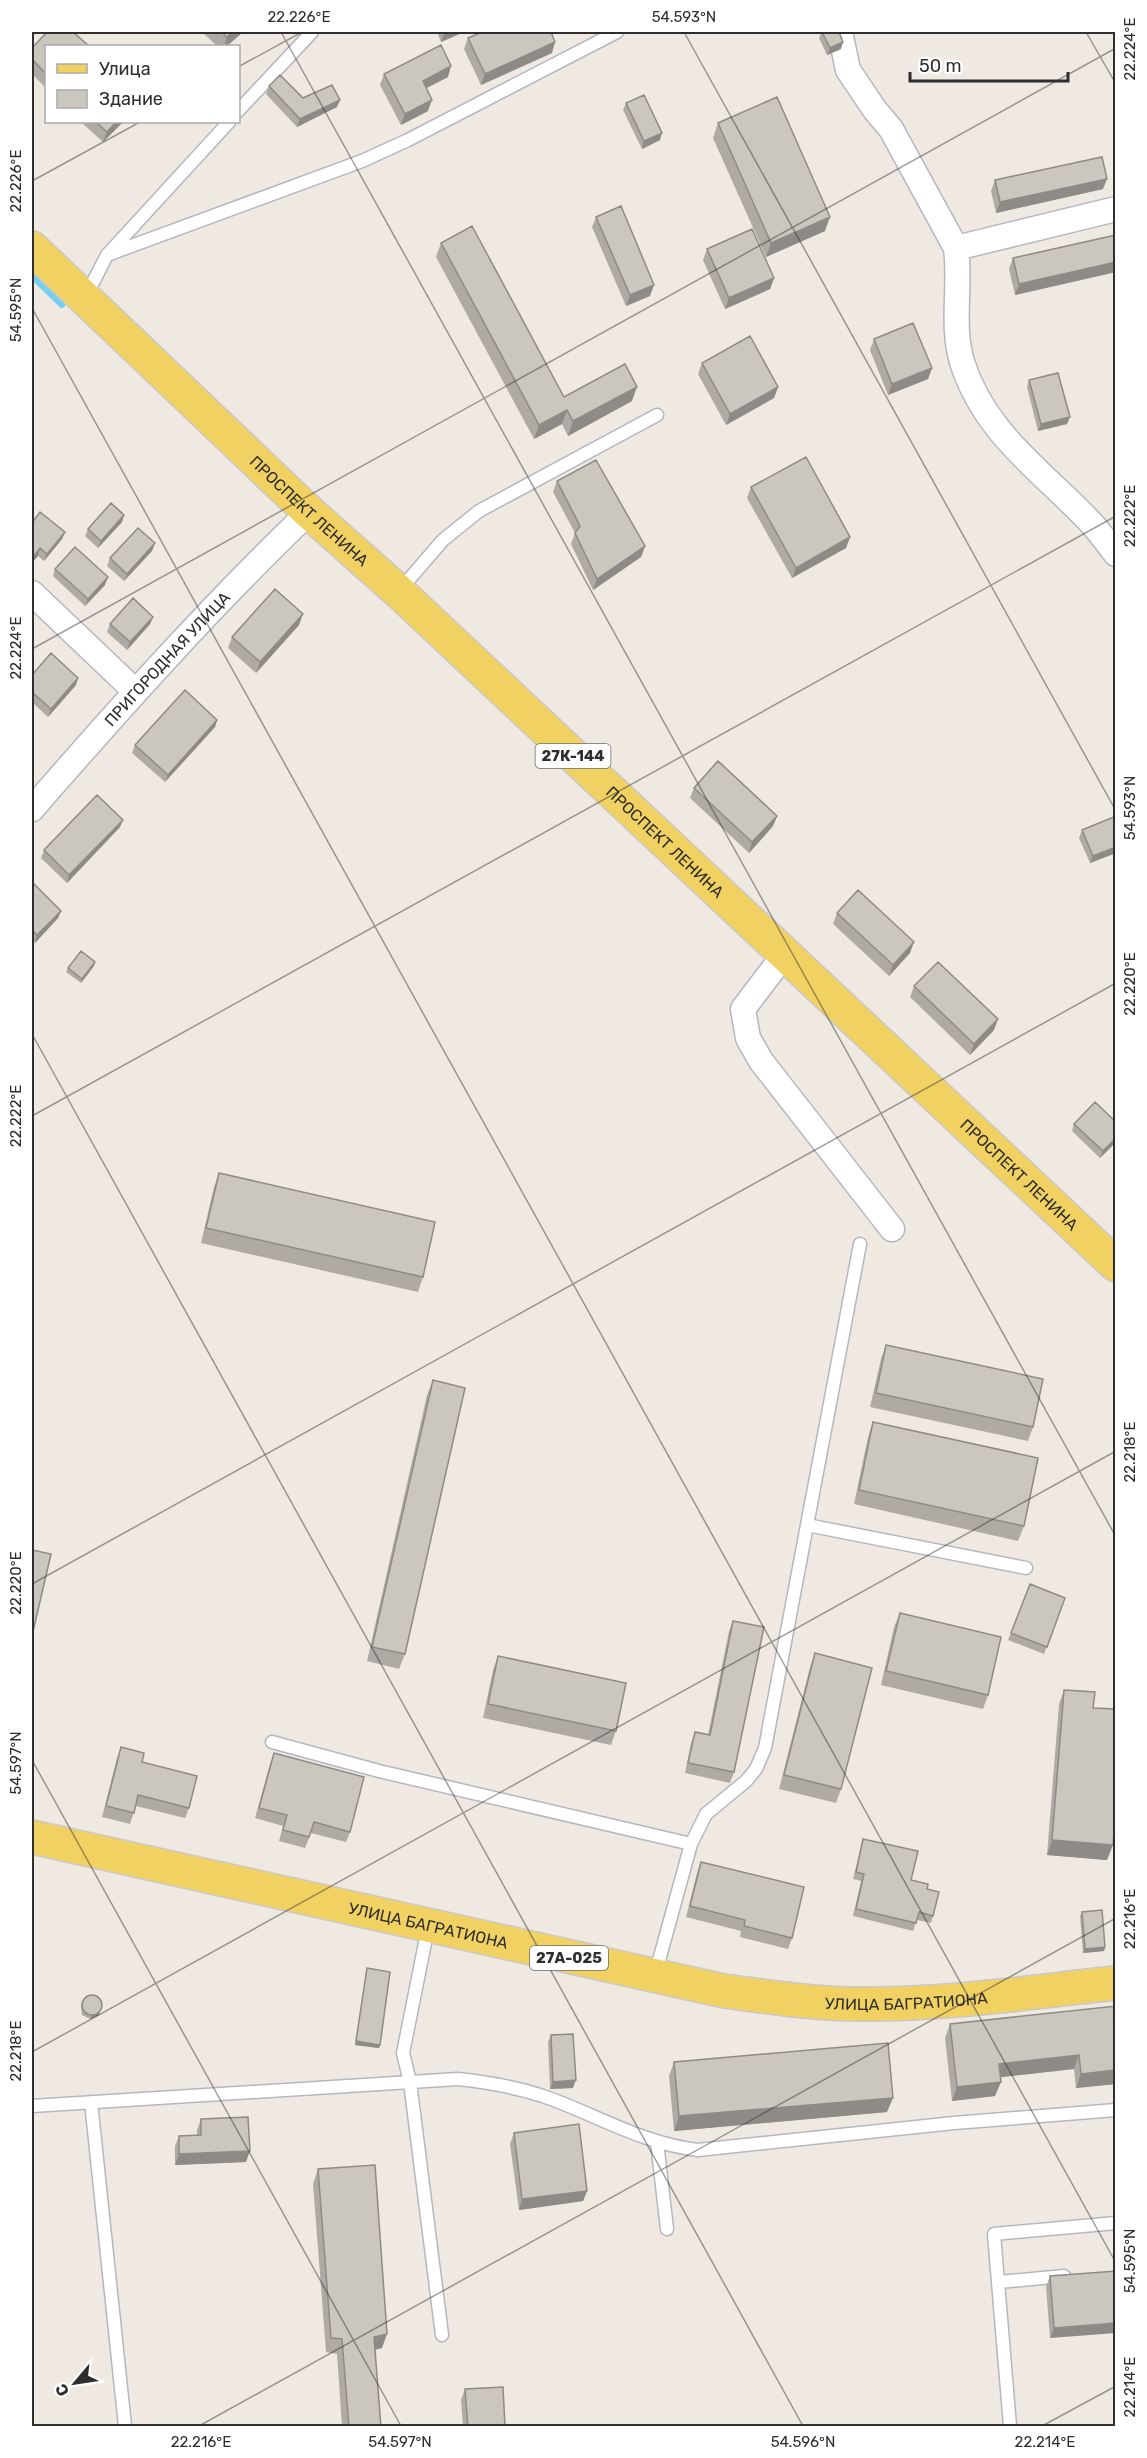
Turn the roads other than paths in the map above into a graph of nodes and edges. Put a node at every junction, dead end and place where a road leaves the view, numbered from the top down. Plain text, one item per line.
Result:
1 (311, 32) edge
2 (617, 32) edge
3 (840, 32) edge
4 (240, 109) edge
5 (228, 123) edge
6 (1116, 209) edge
7 (32, 248) edge
8 (956, 248) junction
9 (107, 255) junction
10 (86, 297) junction
11 (657, 415) dead end
12 (309, 512) junction
13 (1116, 554) edge
14 (399, 591) junction
15 (32, 594) edge
16 (135, 691) junction
17 (32, 809) edge
18 (784, 955) junction
19 (892, 1229) dead end
20 (860, 1244) dead end
21 (1116, 1265) edge
22 (807, 1525) junction
23 (1026, 1568) dead end
24 (272, 1742) dead end
25 (32, 1837) edge
26 (691, 1844) junction
27 (428, 1926) junction
28 (655, 1976) junction
29 (1116, 1983) edge
30 (410, 2082) junction
31 (91, 2102) junction
32 (32, 2106) edge
33 (1116, 2110) edge
34 (657, 2142) junction
35 (1116, 2223) edge
36 (667, 2229) dead end
37 (1080, 2274) edge
38 (999, 2282) junction
39 (442, 2335) dead end
40 (125, 2427) edge
41 (1010, 2427) edge

1 - 4 lane
2 - 9 lane
3 - 8 street
5 - 9 lane
6 - 8 street
7 - 10 main road, ПРОСПЕКТ ЛЕНИНА / 27К-144
8 - 13 street
9 - 10 lane
10 - 12 main road, ПРОСПЕКТ ЛЕНИНА / 27К-144
11 - 14 lane
12 - 14 main road, ПРОСПЕКТ ЛЕНИНА / 27К-144
12 - 16 street, ПРИГОРОДНАЯ УЛИЦА
14 - 18 main road, ПРОСПЕКТ ЛЕНИНА / 27К-144
15 - 16 street
16 - 17 street, ПРИГОРОДНАЯ УЛИЦА
18 - 19 street
18 - 21 main road, ПРОСПЕКТ ЛЕНИНА / 27К-144
20 - 22 lane
22 - 23 lane
22 - 26 lane
24 - 26 lane
25 - 27 main road, УЛИЦА БАГРАТИОНА / 27А-025
26 - 28 lane
27 - 28 main road, УЛИЦА БАГРАТИОНА / 27А-025
27 - 30 lane
28 - 29 main road, УЛИЦА БАГРАТИОНА / 27А-025
30 - 31 lane
30 - 34 lane
30 - 39 lane
31 - 32 lane
31 - 40 lane
33 - 34 lane
34 - 36 lane
35 - 38 lane
37 - 38 lane
38 - 41 lane

